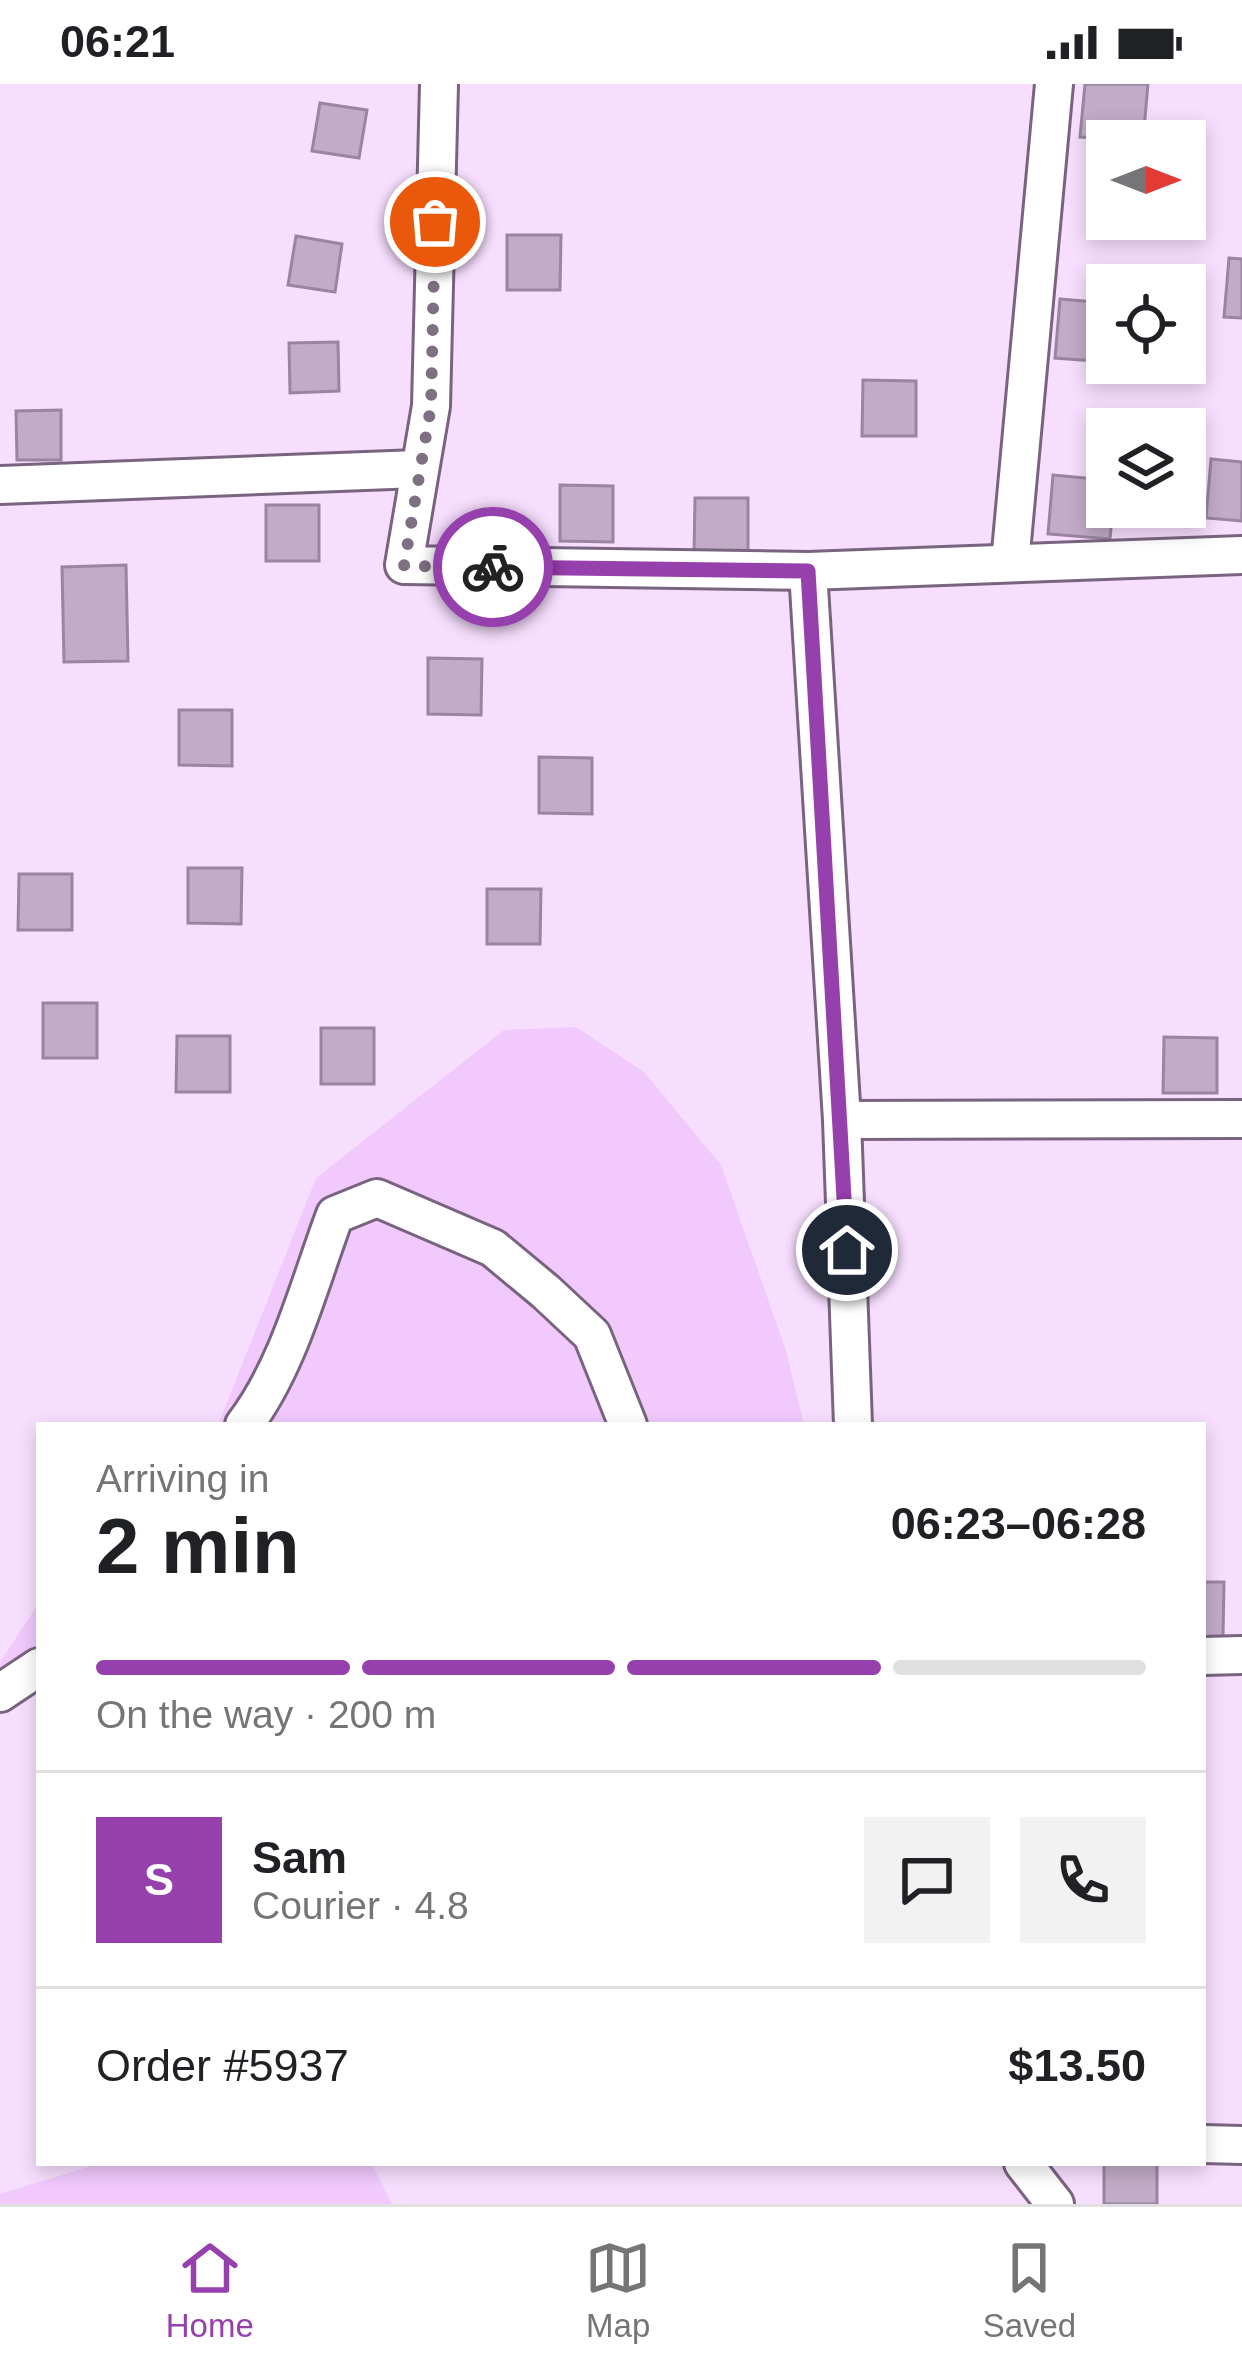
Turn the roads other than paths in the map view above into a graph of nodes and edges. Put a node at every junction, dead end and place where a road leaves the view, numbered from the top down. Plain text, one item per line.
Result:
1 (439, 84) edge
2 (1054, 84) edge
3 (418, 469) junction
4 (0, 485) edge
5 (1242, 555) edge
6 (1010, 563) junction
7 (808, 571) junction
8 (1242, 1118) edge
9 (842, 1120) junction
10 (246, 1422) edge
11 (627, 1422) edge
12 (853, 1422) edge
13 (1206, 1655) edge
14 (1242, 1655) edge
15 (36, 1668) edge
16 (0, 1695) edge
17 (36, 1705) edge
18 (1206, 2144) edge
19 (1242, 2144) edge
20 (1025, 2166) edge
21 (1055, 2204) edge

1 - 3 street
2 - 6 street
3 - 4 street
3 - 7 street
5 - 6 street
6 - 7 street
7 - 9 street
8 - 9 street
9 - 12 street
10 - 11 street
13 - 14 street
15 - 16 street
16 - 17 street
18 - 19 street
20 - 21 street

